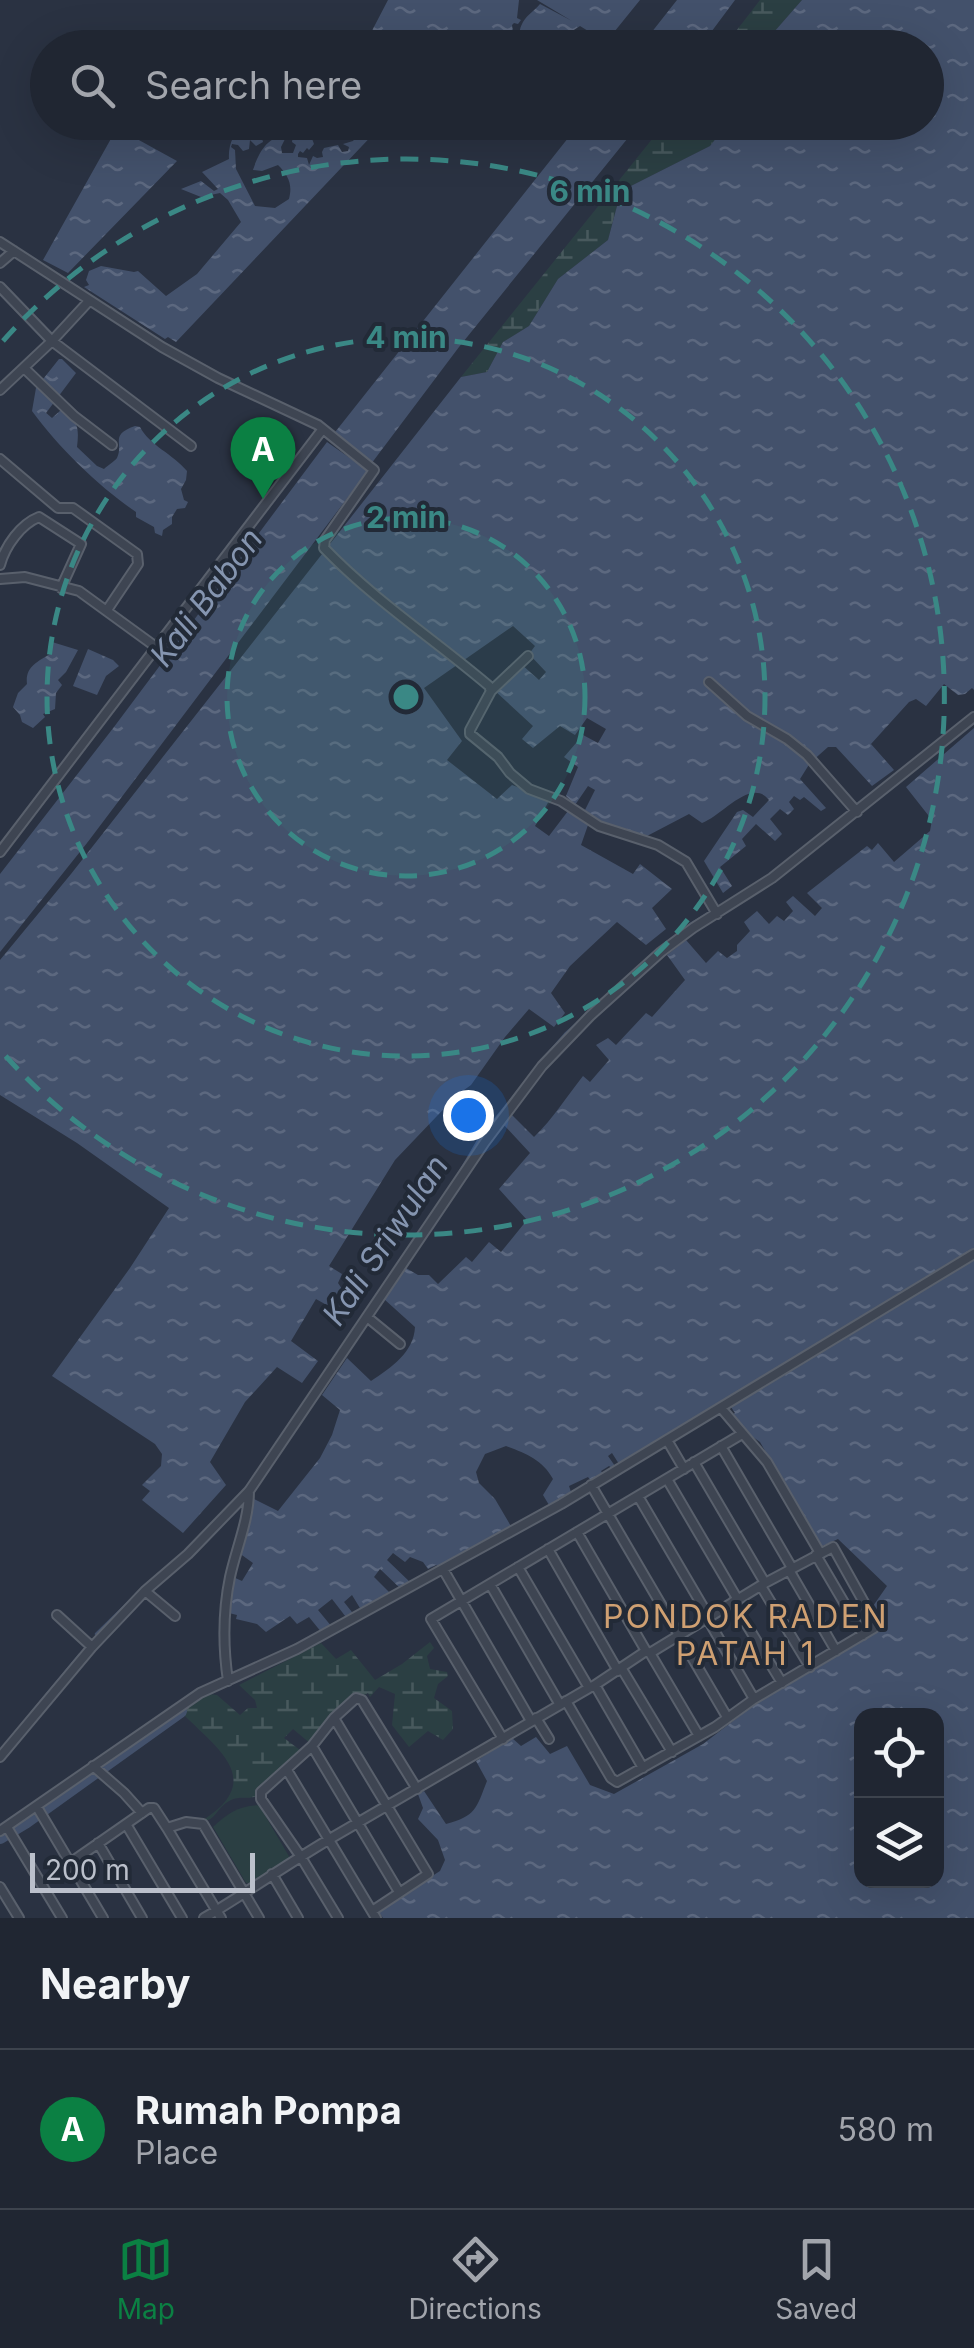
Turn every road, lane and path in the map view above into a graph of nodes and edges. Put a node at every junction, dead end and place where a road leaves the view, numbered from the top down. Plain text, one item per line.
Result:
1 (0, 242) edge
2 (14, 252) junction
3 (0, 264) edge
4 (0, 287) edge
5 (89, 301) junction
6 (52, 341) junction
7 (24, 368) junction
8 (0, 390) edge
9 (322, 430) junction
10 (112, 445) dead end
11 (191, 446) dead end
12 (0, 459) edge
13 (2, 553) edge
14 (0, 565) edge
15 (0, 579) edge
16 (62, 588) junction
17 (107, 610) junction
18 (156, 647) junction
19 (528, 656) dead end
20 (708, 682) dead end
21 (491, 690) junction
22 (974, 717) edge
23 (857, 812) junction
24 (0, 852) edge
25 (717, 914) junction
26 (974, 1254) edge
27 (367, 1317) junction
28 (400, 1344) dead end
29 (721, 1408) junction
30 (742, 1434) junction
31 (667, 1440) junction
32 (722, 1446) junction
33 (694, 1462) junction
34 (684, 1468) junction
35 (667, 1478) junction
36 (590, 1486) junction
37 (249, 1491) junction
38 (638, 1496) junction
39 (608, 1514) junction
40 (577, 1532) junction
41 (548, 1549) junction
42 (818, 1554) junction
43 (518, 1567) junction
44 (443, 1569) junction
45 (791, 1569) junction
46 (490, 1584) junction
47 (763, 1585) junction
48 (145, 1591) junction
49 (461, 1600) junction
50 (736, 1601) junction
51 (57, 1615) dead end
52 (175, 1616) dead end
53 (708, 1617) junction
54 (863, 1635) junction
55 (678, 1636) junction
56 (92, 1646) junction
57 (648, 1652) junction
58 (836, 1652) junction
59 (810, 1667) junction
60 (620, 1670) junction
61 (228, 1681) junction
62 (782, 1683) junction
63 (592, 1687) junction
64 (754, 1699) junction
65 (563, 1703) junction
66 (726, 1717) junction
67 (334, 1718) junction
68 (534, 1720) junction
69 (698, 1736) junction
70 (503, 1738) junction
71 (550, 1739) dead end
72 (312, 1746) junction
73 (672, 1752) junction
74 (0, 1757) edge
75 (643, 1768) junction
76 (97, 1770) junction
77 (287, 1770) junction
78 (417, 1789) junction
79 (387, 1805) junction
80 (38, 1810) junction
81 (142, 1812) junction
82 (358, 1823) junction
83 (126, 1824) junction
84 (167, 1828) junction
85 (7, 1830) edge
86 (328, 1840) junction
87 (98, 1842) junction
88 (301, 1857) junction
89 (70, 1863) junction
90 (272, 1874) junction
91 (0, 1887) edge
92 (399, 1892) junction
93 (245, 1893) junction
94 (218, 1914) edge
95 (374, 1914) edge
96 (19, 1918) edge
97 (62, 1918) edge
98 (103, 1918) edge
99 (142, 1918) edge
100 (182, 1918) edge
101 (204, 1918) edge
102 (260, 1918) edge
103 (298, 1918) edge
104 (338, 1918) edge

1 - 2 street
2 - 3 street
2 - 5 street
4 - 6 street
5 - 6 street
5 - 9 street
6 - 7 street
6 - 11 street
7 - 8 street
7 - 10 street
9 - 18 street
9 - 21 street
12 - 17 street
13 - 14 street
13 - 16 street
15 - 16 street
16 - 17 street
17 - 18 street
18 - 24 street
19 - 21 street
20 - 23 street
21 - 25 street
22 - 23 street
23 - 25 street
25 - 27 street
26 - 29 street
27 - 28 street
27 - 37 street
29 - 30 street
29 - 31 street
30 - 32 street
30 - 42 street
31 - 34 street
31 - 36 street
32 - 33 street
32 - 45 street
33 - 34 street
33 - 47 street
34 - 35 street
35 - 38 street
35 - 50 street
36 - 39 street
36 - 44 street
37 - 48 street
37 - 61 street
38 - 39 street
38 - 53 street
39 - 40 street
39 - 55 street
40 - 41 street
40 - 57 street
41 - 43 street
41 - 60 street
42 - 45 street
42 - 54 street
42 - 54 street
43 - 46 street
43 - 63 street
44 - 49 street
44 - 61 street
45 - 47 street
45 - 58 street
46 - 49 street
46 - 65 street
47 - 50 street
47 - 59 street
48 - 52 street
48 - 56 street
49 - 68 street
49 - 70 street
50 - 53 street
50 - 62 street
51 - 56 street
53 - 55 street
53 - 64 street
54 - 58 street
55 - 57 street
55 - 66 street
56 - 74 street
57 - 60 street
57 - 69 street
58 - 59 street
59 - 62 street
60 - 63 street
60 - 73 street
61 - 76 street
62 - 64 street
63 - 65 street
63 - 75 street
64 - 66 street
65 - 68 street
65 - 75 street
66 - 69 street
67 - 72 street
67 - 78 street
67 - 79 street
68 - 70 street
68 - 71 street
69 - 73 street
70 - 78 street
72 - 77 street
72 - 82 street
73 - 75 street
76 - 80 street
76 - 81 street
77 - 86 street
77 - 88 street
78 - 79 street
79 - 82 street
79 - 92 street
80 - 85 street
80 - 89 street
81 - 83 street
81 - 84 street
82 - 86 street
82 - 92 street
83 - 87 street
83 - 100 street
84 - 93 street
84 - 94 street
85 - 97 street
86 - 88 street
86 - 95 street
87 - 89 street
87 - 99 street
88 - 90 street
88 - 104 street
89 - 98 street
90 - 93 street
90 - 103 street
91 - 96 street
92 - 95 street
93 - 94 street
93 - 102 street
94 - 101 street

